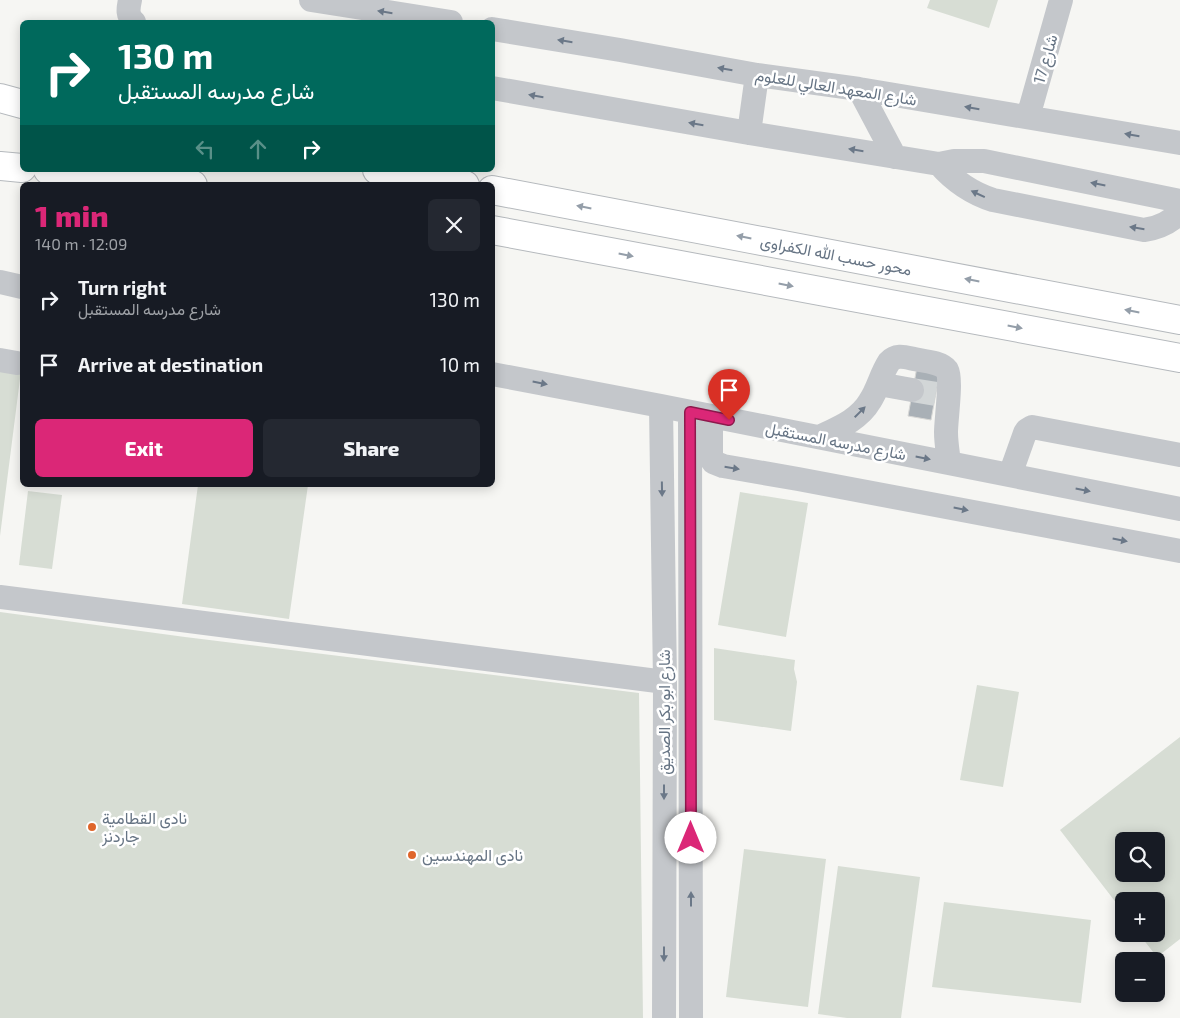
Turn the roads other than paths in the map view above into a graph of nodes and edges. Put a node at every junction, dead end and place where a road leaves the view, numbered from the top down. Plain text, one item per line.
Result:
1 (130, 0) edge
2 (311, 0) edge
3 (1061, 0) edge
4 (131, 20) edge
5 (438, 20) edge
6 (495, 29) edge
7 (757, 75) junction
8 (495, 89) edge
9 (859, 89) junction
10 (0, 98) edge
11 (20, 103) edge
12 (1028, 118) junction
13 (749, 133) junction
14 (1180, 143) edge
15 (895, 156) junction
16 (939, 164) junction
17 (0, 166) edge
18 (20, 168) edge
19 (70, 172) edge
20 (389, 172) edge
21 (167, 182) edge
22 (447, 182) edge
23 (495, 191) edge
24 (1180, 200) edge
25 (1180, 212) edge
26 (495, 231) edge
27 (0, 282) edge
28 (20, 287) edge
29 (1180, 320) edge
30 (1180, 358) edge
31 (495, 375) edge
32 (879, 384) junction
33 (912, 390) tunnel mouth
34 (661, 406) junction
35 (700, 414) junction
36 (819, 437) junction
37 (662, 454) junction
38 (1180, 455) edge
39 (690, 459) junction
40 (949, 463) junction
41 (1010, 475) junction
42 (1180, 509) edge
43 (1180, 551) edge
44 (0, 597) edge
45 (665, 682) junction
46 (664, 1018) edge
47 (691, 1018) edge

1 - 4 street
5 -> 2 street
3 - 12 street, شارع 17
7 -> 6 street, شارع المعهد العالي للعلوم
7 - 9 street, شارع المعهد العالي للعلوم
7 - 13 street
13 -> 8 street
12 -> 9 street, شارع المعهد العالي للعلوم
9 - 15 street
10 - 11 main road
14 -> 12 street, شارع المعهد العالي للعلوم
15 -> 13 street
15 - 16 street
24 -> 16 street
25 -> 16 street
17 - 18 main road
19 - 21 main road
20 - 22 main road
29 -> 23 main road, محور حسب الله الكفراوى
26 -> 30 main road
27 - 28 street
31 -> 34 street, شارع مدرسه المستقبل
32 - 33 street
36 -> 32 street
32 - 40 street
34 - 35 street, شارع مدرسه المستقبل
34 - 37 street, شارع ابو بكر الصديق
35 - 36 street, شارع مدرسه المستقبل
35 - 39 street, شارع ابو بكر الصديق
35 -> 43 street
36 -> 40 street, شارع مدرسه المستقبل
37 - 39 street
37 -> 45 street, شارع ابو بكر الصديق
38 - 41 street
47 -> 39 street, شارع ابو بكر الصديق
40 - 41 street, شارع مدرسه المستقبل
41 -> 42 street, شارع مدرسه المستقبل
44 - 45 street
45 -> 46 street, شارع ابو بكر الصديق

